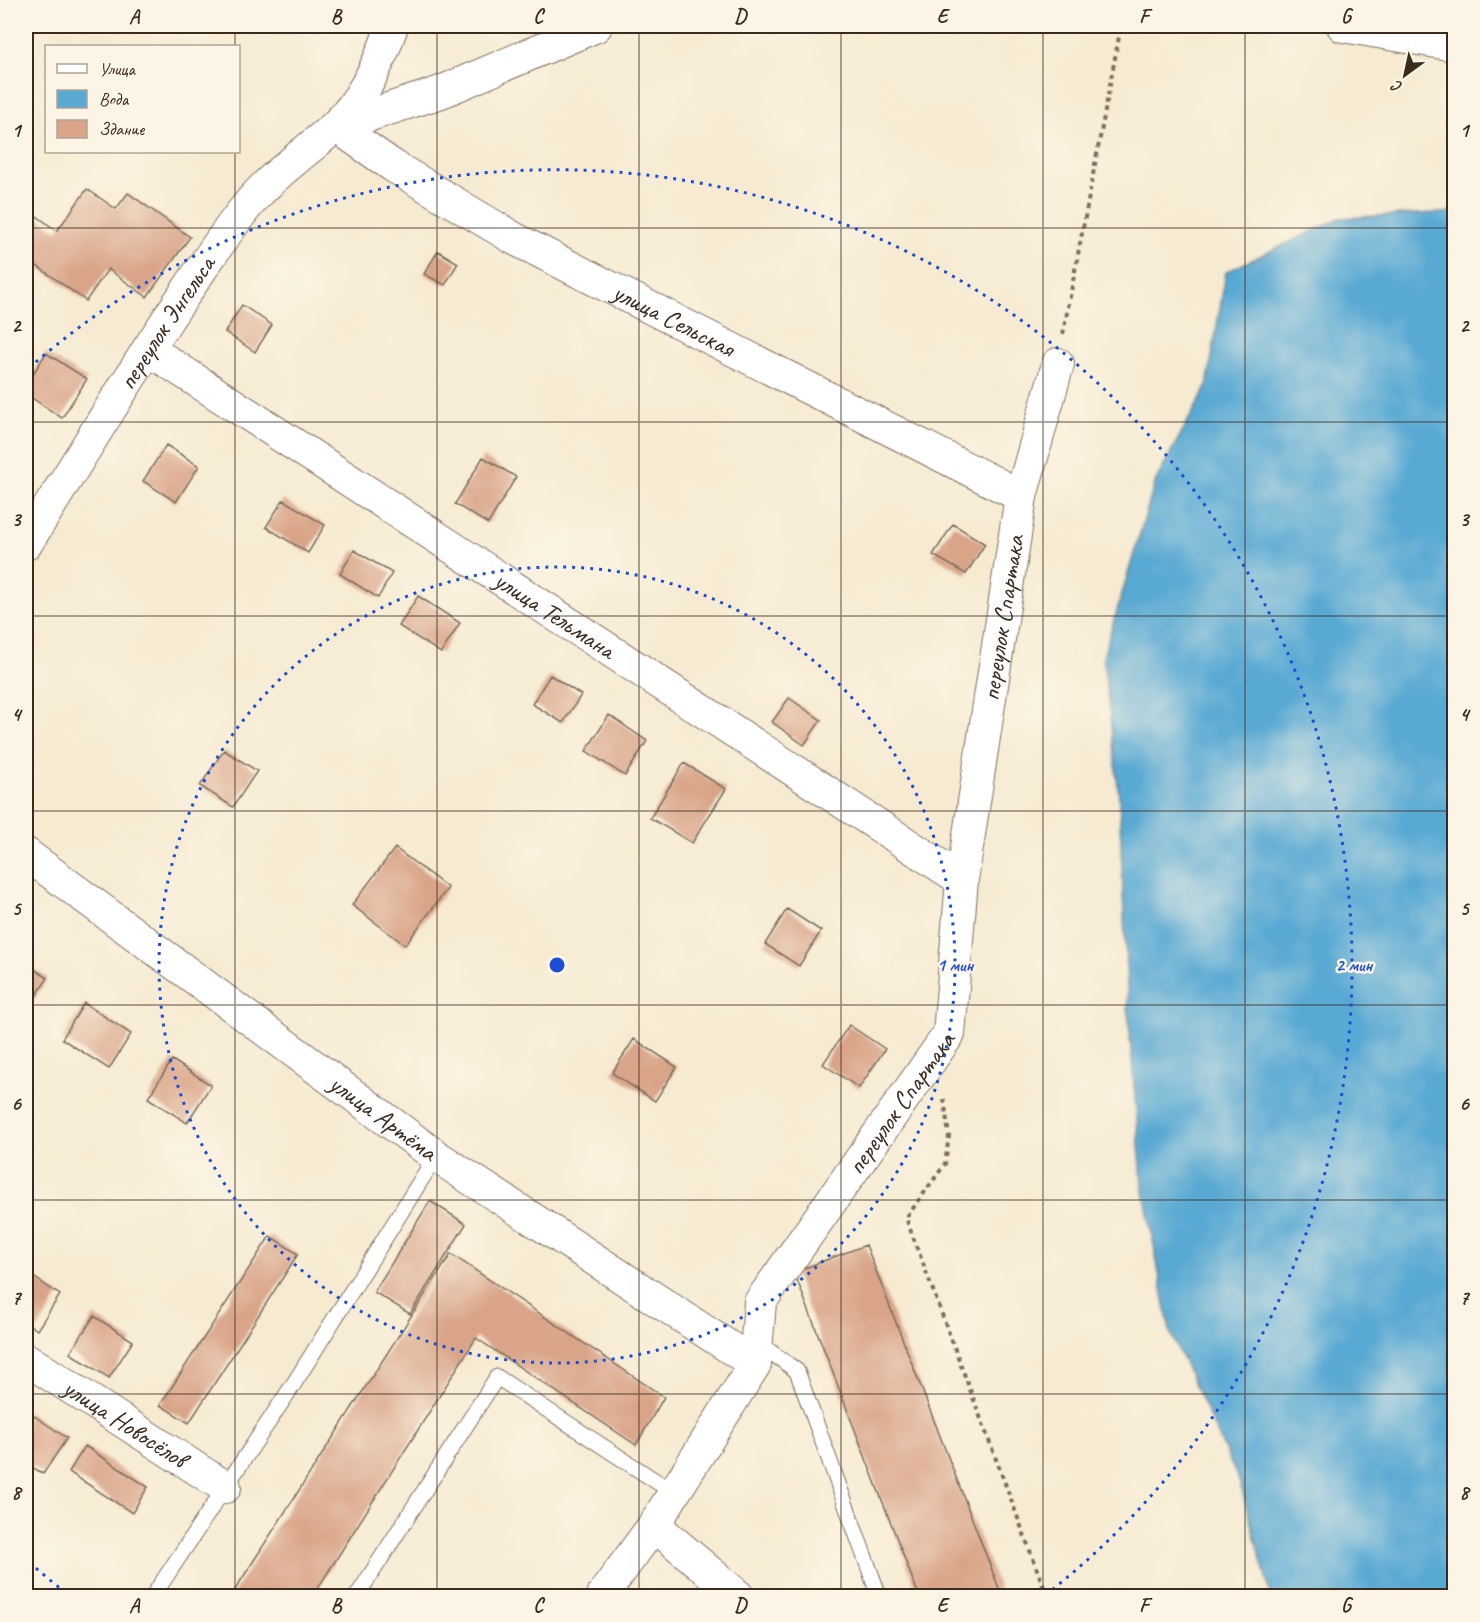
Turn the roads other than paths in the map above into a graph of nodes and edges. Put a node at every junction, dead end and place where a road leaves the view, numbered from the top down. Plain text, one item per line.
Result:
1 (392, 26) edge
2 (596, 26) edge
3 (1343, 26) edge
4 (1406, 31) edge
5 (1455, 45) edge
6 (336, 126) junction
7 (148, 349) junction
8 (1058, 364) road end
9 (1021, 496) junction
10 (26, 544) edge
11 (26, 854) edge
12 (962, 880) junction
13 (436, 1156) junction
14 (756, 1353) junction
15 (26, 1359) edge
16 (225, 1487) junction
17 (674, 1493) junction
18 (654, 1525) junction
19 (153, 1596) edge
20 (357, 1596) edge
21 (602, 1596) edge
22 (738, 1596) edge
23 (879, 1596) edge

1 - 6 street, переулок Энгельса
2 - 6 street, переулок Энгельса
3 - 4 street
4 - 5 street
6 - 7 street, переулок Энгельса
6 - 9 street, улица Сельская
7 - 10 street, переулок Энгельса
7 - 12 street, улица Тельмана
8 - 9 street, переулок Спартака
9 - 12 street, переулок Спартака
11 - 13 street, улица Артёма
12 - 14 street, переулок Спартака
13 - 14 street, улица Артёма
13 - 16 lane
14 - 17 street, переулок Спартака
14 - 23 lane
15 - 16 street, улица Новосёлов
16 - 19 lane
17 - 18 street, переулок Спартака
17 - 20 lane
18 - 21 street, переулок Спартака
18 - 22 street

